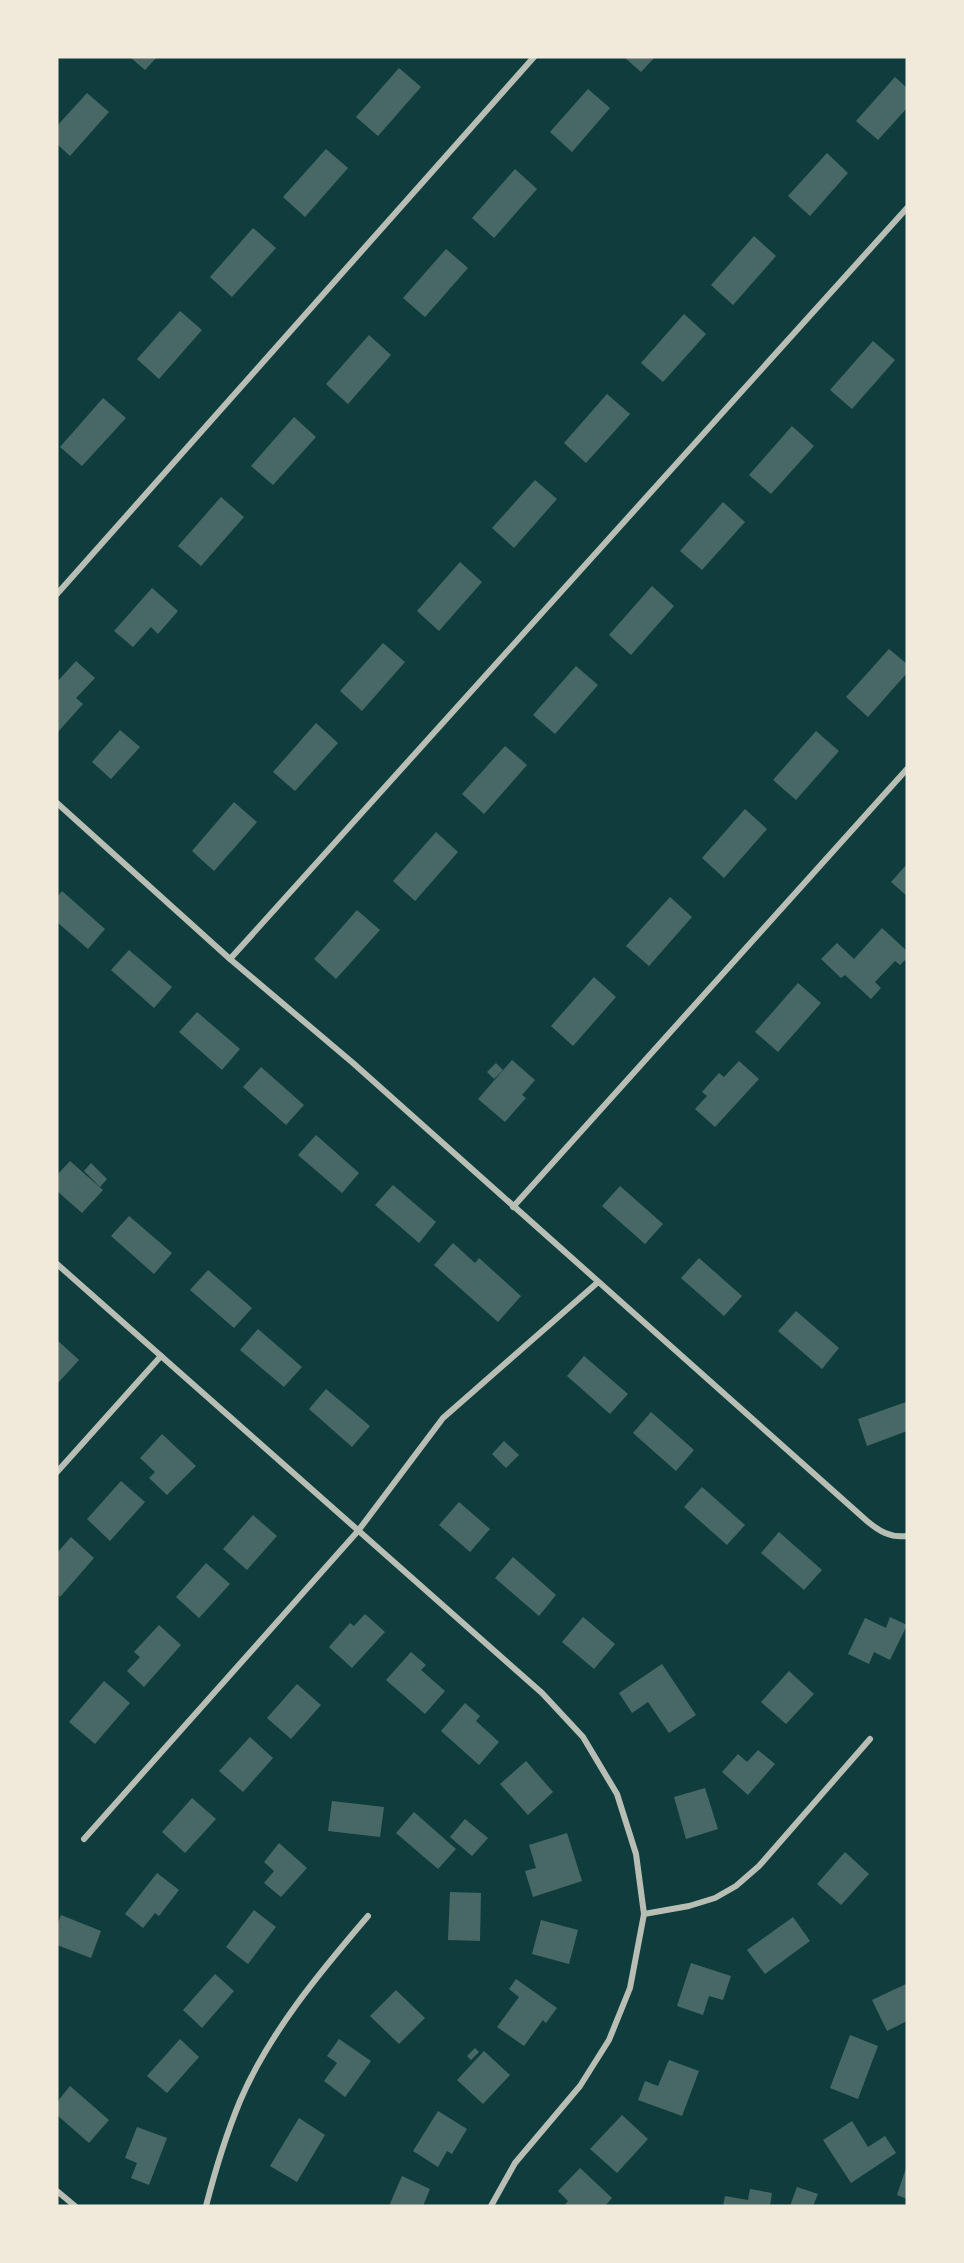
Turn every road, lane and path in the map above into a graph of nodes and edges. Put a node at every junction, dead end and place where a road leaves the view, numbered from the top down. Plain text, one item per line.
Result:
1 (534, 57) edge
2 (907, 208) edge
3 (57, 594) edge
4 (907, 769) edge
5 (57, 803) edge
6 (230, 959) junction
7 (513, 1207) junction
8 (57, 1264) edge
9 (597, 1283) junction
10 (161, 1356) junction
11 (57, 1472) edge
12 (358, 1531) junction
13 (906, 1537) edge
14 (870, 1739) dead end
15 (84, 1839) dead end
16 (644, 1914) junction
17 (368, 1916) dead end
18 (57, 2191) edge
19 (75, 2206) edge
20 (206, 2206) edge
21 (491, 2206) edge

1 - 3 street
2 - 6 street
4 - 7 street
5 - 6 street
6 - 7 street
7 - 9 street
8 - 10 street
9 - 12 street
9 - 13 street
10 - 11 street
10 - 12 street
12 - 15 street
12 - 16 street
14 - 16 street
16 - 21 street
17 - 20 street
18 - 19 street

